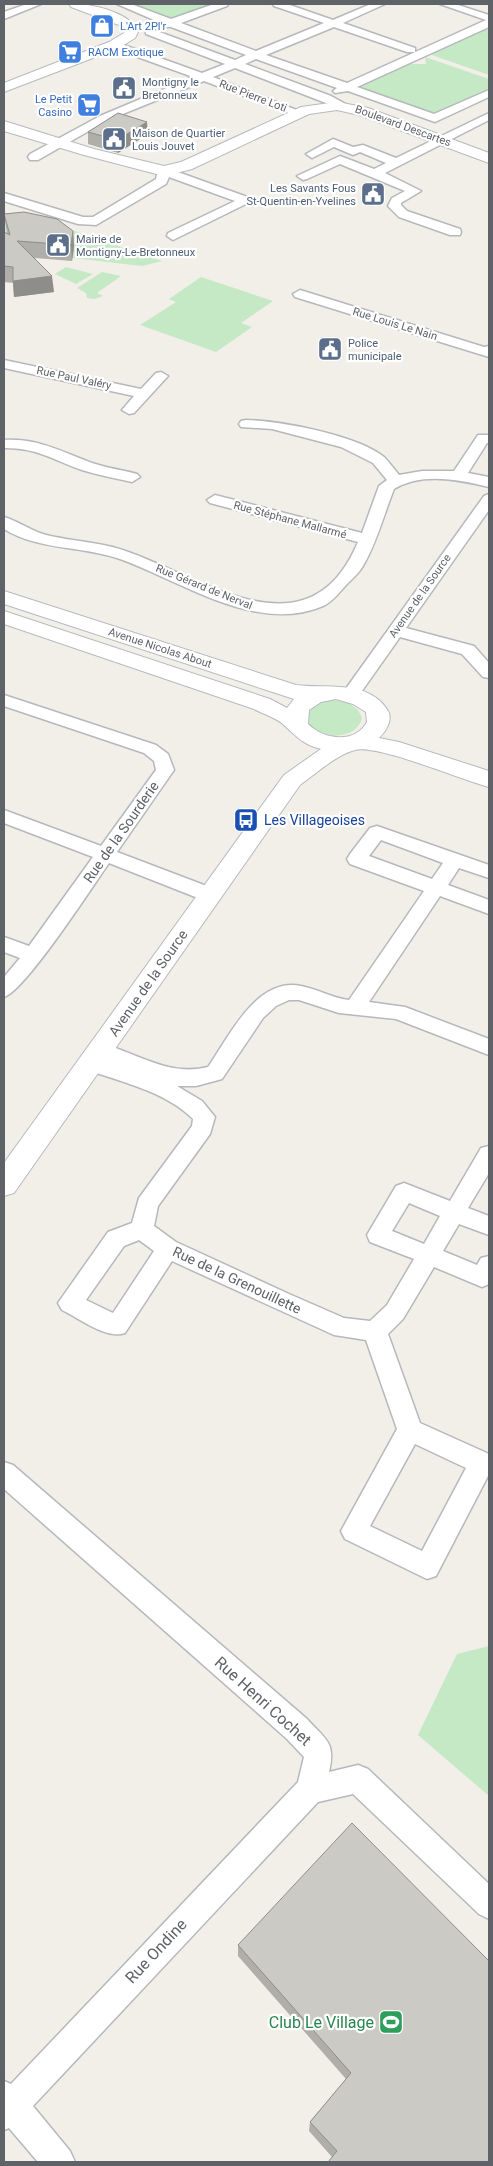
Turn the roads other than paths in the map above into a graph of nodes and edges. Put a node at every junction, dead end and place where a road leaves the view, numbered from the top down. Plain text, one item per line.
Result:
1 (36, 4) edge
2 (76, 4) edge
3 (122, 4) edge
4 (224, 4) edge
5 (278, 4) edge
6 (380, 4) edge
7 (445, 4) edge
8 (4, 16) edge
9 (489, 18) edge
10 (173, 22) junction
11 (334, 23) junction
12 (489, 23) edge
13 (114, 44) junction
14 (412, 54) junction
15 (254, 55) junction
16 (234, 64) junction
17 (4, 88) edge
18 (346, 88) junction
19 (489, 93) edge
20 (327, 98) junction
21 (343, 106) junction
22 (298, 114) junction
23 (489, 116) edge
24 (4, 126) edge
25 (441, 140) junction
26 (59, 143) junction
27 (312, 154) dead end
28 (34, 157) dead end
29 (489, 158) edge
30 (396, 162) junction
31 (164, 171) junction
32 (375, 173) junction
33 (303, 176) dead end
34 (4, 197) edge
35 (455, 232) dead end
36 (173, 236) dead end
37 (300, 294) dead end
38 (489, 350) edge
39 (4, 364) edge
40 (161, 376) dead end
41 (144, 394) junction
42 (129, 410) dead end
43 (246, 424) dead end
44 (489, 439) edge
45 (4, 444) edge
46 (459, 475) junction
47 (132, 477) dead end
48 (395, 480) junction
49 (489, 482) edge
50 (489, 499) edge
51 (214, 500) dead end
52 (4, 522) edge
53 (366, 539) junction
54 (4, 597) edge
55 (4, 617) edge
56 (396, 631) junction
57 (489, 673) edge
58 (351, 694) junction
59 (317, 695) junction
60 (4, 700) edge
61 (378, 714) junction
62 (298, 726) junction
63 (352, 743) junction
64 (489, 760) edge
65 (489, 779) edge
66 (292, 780) junction
67 (4, 816) edge
68 (105, 855) junction
69 (455, 860) junction
70 (489, 872) edge
71 (436, 888) junction
72 (210, 895) junction
73 (489, 907) edge
74 (4, 944) edge
75 (33, 956) junction
76 (4, 990) edge
77 (355, 1007) junction
78 (489, 1048) edge
79 (96, 1057) junction
80 (184, 1087) junction
81 (489, 1154) edge
82 (4, 1185) edge
83 (454, 1212) junction
84 (489, 1226) edge
85 (142, 1229) junction
86 (168, 1249) junction
87 (430, 1256) junction
88 (489, 1264) edge
89 (375, 1331) junction
90 (410, 1430) junction
91 (4, 1473) edge
92 (310, 1790) junction
93 (489, 1904) edge
94 (6, 2106) edge
95 (59, 2162) edge

1 - 8 street
2 - 13 street
3 - 10 street
4 - 10 street
5 - 11 street
6 - 11 street
7 - 9 street
10 - 15 street
10 - 16 street
11 - 14 street
11 - 15 street
12 - 14 street
13 - 17 street
13 - 22 street, Rue Pierre Loti
14 - 18 street
15 - 16 street
15 - 18 street
16 - 20 street
16 - 26 street
18 - 19 street
18 - 20 street
20 - 21 street
21 - 22 street, Boulevard Descartes
21 - 25 street, Boulevard Descartes
22 - 31 street, Boulevard Descartes
23 - 25 street
24 - 26 street, Boulevard Descartes
25 - 29 street, Boulevard Descartes
25 - 30 street
26 - 28 street
26 - 31 street, Boulevard Descartes
27 - 30 street
30 - 32 street
31 - 34 street
31 - 36 street
32 - 33 street
32 - 35 street
37 - 38 street, Rue Louis Le Nain
39 - 41 street, Rue Paul Valéry
40 - 41 street
41 - 42 street
43 - 48 street
44 - 46 street
45 - 47 street
46 - 48 street
46 - 49 street
48 - 53 street, Rue Gérard de Nerval
50 - 56 street, Avenue de la Source
51 - 53 street, Rue Stéphane Mallarmé
52 - 53 street, Rue Gérard de Nerval
54 - 59 street, Avenue Nicolas About
55 - 62 street, Avenue Nicolas About
56 - 57 street
56 - 58 street, Avenue de la Source
58 - 59 street, Avenue Nicolas About
58 - 61 street, Avenue Nicolas About
59 - 62 street
60 - 68 street, Rue de la Sourderie
61 - 63 street
61 - 64 street, Avenue Nicolas About
62 - 63 street, Avenue Nicolas About
62 - 66 street, Avenue de la Source
63 - 65 street, Avenue Nicolas About
63 - 66 street, Avenue de la Source
66 - 72 street, Avenue de la Source
67 - 68 street
68 - 72 street
68 - 75 street, Rue de la Sourderie
69 - 70 street
69 - 71 street
69 - 71 street
71 - 73 street
71 - 77 street
72 - 79 street, Avenue de la Source
74 - 75 street
75 - 76 street, Rue de la Sourderie
77 - 78 street
77 - 80 street
79 - 80 street
79 - 82 street, Avenue de la Source
80 - 85 street
81 - 83 street
83 - 84 street
83 - 87 street
83 - 87 street
85 - 86 street, Rue de la Grenouillette
85 - 86 street
86 - 89 street, Rue de la Grenouillette
87 - 88 street
87 - 89 street
89 - 90 street
90 - 90 street
91 - 92 street, Rue Henri Cochet
92 - 93 street
92 - 94 street, Rue Ondine
94 - 95 street

